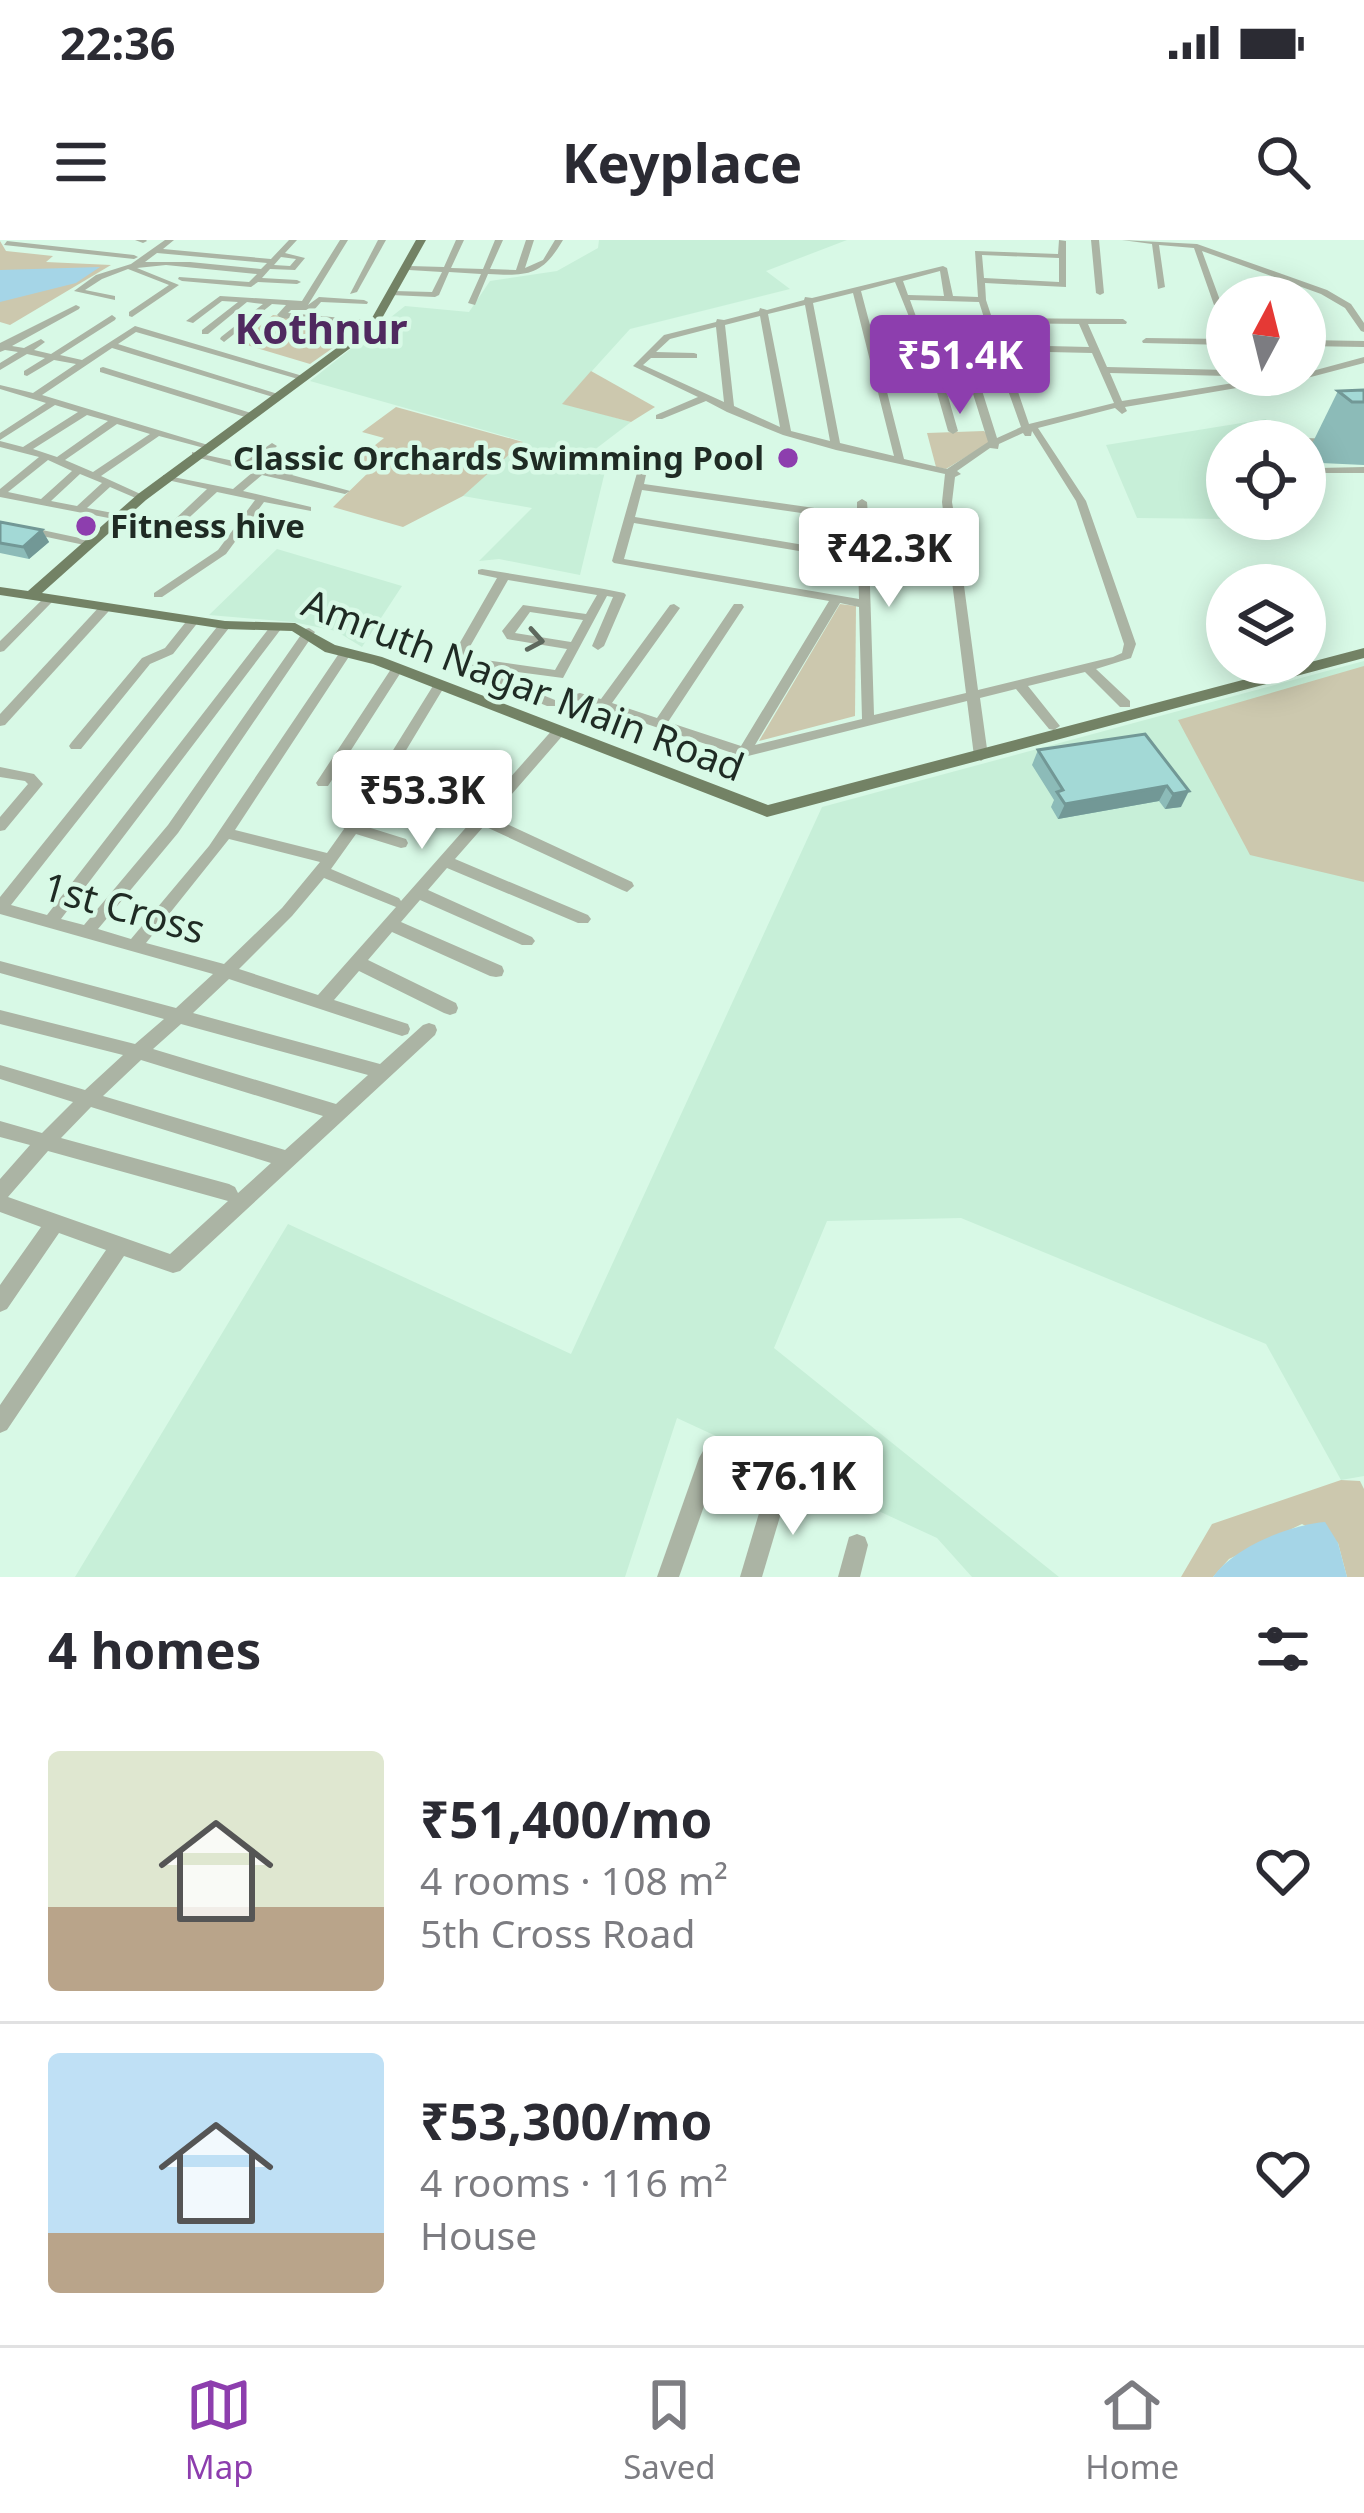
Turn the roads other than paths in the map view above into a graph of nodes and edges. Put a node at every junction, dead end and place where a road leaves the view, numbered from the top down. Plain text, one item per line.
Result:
1 (170, 240) edge
2 (293, 240) edge
3 (344, 240) edge
4 (382, 240) edge
5 (421, 240) edge
6 (460, 240) edge
7 (500, 240) edge
8 (530, 240) edge
9 (559, 240) edge
10 (1095, 240) edge
11 (1126, 240) edge
12 (1062, 241) edge
13 (1155, 242) edge
14 (5, 244) edge
15 (1197, 246) junction
16 (224, 249) dead end
17 (154, 250) junction
18 (180, 253) junction
19 (1060, 256) junction
20 (138, 261) junction
21 (164, 264) junction
22 (191, 267) junction
23 (266, 267) junction
24 (409, 268) junction
25 (449, 270) junction
26 (487, 272) junction
27 (519, 273) junction
28 (1208, 276) edge
29 (898, 279) junction
30 (980, 280) junction
31 (177, 281) junction
32 (297, 282) dead end
33 (1161, 287) dead end
34 (856, 288) junction
35 (80, 292) junction
36 (353, 292) dead end
37 (1100, 292) dead end
38 (394, 293) junction
39 (906, 297) junction
40 (112, 298) dead end
41 (240, 298) junction
42 (808, 299) junction
43 (949, 299) junction
44 (982, 300) junction
45 (364, 302) dead end
46 (269, 303) junction
47 (472, 303) dead end
48 (76, 307) junction
49 (764, 310) junction
50 (97, 312) dead end
51 (132, 314) dead end
52 (112, 318) dead end
53 (988, 320) junction
54 (190, 321) dead end
55 (720, 321) junction
56 (1082, 321) junction
57 (1123, 322) dead end
58 (375, 324) junction
59 (1364, 329) edge
60 (205, 332) dead end
61 (224, 338) dead end
62 (1146, 341) dead end
63 (41, 342) dead end
64 (1206, 342) edge
65 (870, 343) junction
66 (1326, 343) edge
67 (1364, 344) edge
68 (111, 345) junction
69 (1, 347) edge
70 (1095, 350) junction
71 (25, 351) junction
72 (208, 351) junction
73 (998, 351) junction
74 (951, 354) dead end
75 (650, 355) junction
76 (51, 356) junction
77 (694, 356) dead end
78 (1361, 362) edge
79 (84, 363) junction
80 (0, 367) edge
81 (180, 367) junction
82 (1326, 368) edge
83 (103, 370) dead end
84 (1105, 370) junction
85 (1206, 372) edge
86 (28, 373) dead end
87 (301, 377) junction
88 (952, 378) dead end
89 (973, 378) junction
90 (1008, 379) junction
91 (151, 384) junction
92 (880, 385) junction
93 (4, 387) dead end
94 (1206, 392) edge
95 (276, 394) junction
96 (36, 395) junction
97 (704, 398) junction
98 (52, 403) junction
99 (1121, 409) junction
100 (730, 410) junction
101 (85, 412) junction
102 (248, 415) junction
103 (659, 417) dead end
104 (115, 421) junction
105 (953, 431) dead end
106 (1030, 431) junction
107 (157, 433) junction
108 (786, 433) junction
109 (0, 440) edge
110 (1326, 442) edge
111 (1364, 443) edge
112 (995, 445) junction
113 (272, 446) dead end
114 (836, 447) junction
115 (25, 450) junction
116 (201, 451) junction
117 (310, 455) dead end
118 (52, 458) junction
119 (900, 461) junction
120 (244, 467) junction
121 (79, 470) junction
122 (1364, 470) edge
123 (260, 471) junction
124 (1326, 471) edge
125 (952, 474) junction
126 (94, 476) junction
127 (167, 477) junction
128 (284, 478) junction
129 (109, 482) junction
130 (215, 488) junction
131 (345, 491) dead end
132 (235, 493) junction
133 (0, 494) edge
134 (142, 497) junction
135 (261, 499) junction
136 (43, 502) junction
137 (862, 502) dead end
138 (80, 509) junction
139 (308, 509) dead end
140 (119, 517) junction
141 (862, 518) junction
142 (629, 519) junction
143 (953, 523) junction
144 (0, 524) edge
145 (176, 524) dead end
146 (89, 543) junction
147 (863, 558) junction
148 (482, 572) dead end
149 (503, 576) junction
150 (0, 591) edge
151 (604, 592) junction
152 (31, 596) junction
153 (158, 596) dead end
154 (49, 599) junction
155 (835, 601) junction
156 (865, 604) junction
157 (738, 607) dead end
158 (674, 608) dead end
159 (104, 609) junction
160 (590, 618) junction
161 (193, 621) junction
162 (225, 626) junction
163 (277, 626) junction
164 (309, 632) junction
165 (598, 646) dead end
166 (576, 647) junction
167 (0, 648) edge
168 (346, 652) junction
169 (1364, 652) edge
170 (456, 660) junction
171 (1087, 667) junction
172 (397, 669) junction
173 (1018, 683) junction
174 (440, 684) junction
175 (560, 685) dead end
176 (973, 691) junction
177 (580, 697) dead end
178 (544, 700) junction
179 (605, 703) junction
180 (1125, 704) dead end
181 (527, 718) junction
182 (868, 720) junction
183 (0, 722) edge
184 (661, 722) junction
185 (1054, 726) dead end
186 (559, 731) junction
187 (76, 746) dead end
188 (744, 752) junction
189 (981, 757) junction
190 (0, 772) edge
191 (323, 783) dead end
192 (483, 820) junction
193 (0, 826) edge
194 (349, 826) junction
195 (225, 833) junction
196 (401, 843) dead end
197 (447, 862) junction
198 (324, 865) junction
199 (627, 886) dead end
200 (420, 893) junction
201 (394, 902) dead end
202 (0, 908) edge
203 (52, 919) junction
204 (584, 919) dead end
205 (392, 925) junction
206 (89, 930) junction
207 (527, 941) dead end
208 (136, 944) junction
209 (358, 963) junction
210 (0, 967) edge
211 (496, 971) dead end
212 (228, 972) junction
213 (320, 1004) junction
214 (450, 1008) dead end
215 (183, 1016) junction
216 (0, 1017) edge
217 (401, 1029) dead end
218 (429, 1030) dead end
219 (138, 1052) junction
220 (0, 1072) edge
221 (382, 1072) junction
222 (89, 1096) junction
223 (337, 1112) junction
224 (0, 1129) edge
225 (43, 1140) junction
226 (286, 1160) junction
227 (229, 1192) dead end
228 (0, 1193) edge
229 (0, 1203) edge
230 (55, 1223) junction
231 (120, 1246) junction
232 (0, 1302) edge
233 (0, 1423) edge
234 (710, 1458) dead end
235 (779, 1483) dead end
236 (857, 1545) dead end
237 (668, 1577) edge
238 (751, 1577) edge
239 (849, 1577) edge

1 - 17 street
2 - 23 street
3 - 46 street
4 - 36 street
5 - 24 main road
6 - 25 street
7 - 26 street
8 - 27 street
9 - 27 street
10 - 37 street
11 - 13 street
12 - 19 street
13 - 15 street
13 - 33 street
14 - 20 street
15 - 28 street
15 - 59 street
16 - 23 street
17 - 18 street
17 - 20 street
18 - 21 street
18 - 23 street
19 - 30 street
19 - 30 street
20 - 21 street
20 - 31 street
20 - 35 street
21 - 22 street
22 - 23 street
22 - 31 street
23 - 31 street
23 - 32 street
23 - 41 street
24 - 25 street
24 - 38 main road
25 - 26 street
25 - 38 street
26 - 27 street
26 - 47 street
29 - 34 street
29 - 39 street
29 - 43 street
30 - 44 street
31 - 51 street
34 - 42 street
34 - 65 street
35 - 40 street
35 - 48 street
38 - 58 main road
39 - 43 street
39 - 65 street
41 - 46 street
41 - 54 street
41 - 60 street
42 - 49 street
42 - 114 street
43 - 44 street
44 - 53 street
45 - 58 street
46 - 61 street
48 - 50 street
48 - 69 street
49 - 55 street
49 - 108 street
52 - 76 street
53 - 56 street
53 - 73 street
55 - 75 street
55 - 100 street
56 - 57 street
56 - 70 street
58 - 87 main road
62 - 64 street
63 - 71 street
65 - 92 street
66 - 67 street
68 - 72 street
68 - 79 street
68 - 81 street
69 - 71 street
70 - 73 street
70 - 84 street
71 - 76 street
71 - 80 street
72 - 81 street
72 - 87 street
73 - 74 street
73 - 90 street
75 - 77 street
75 - 97 street
76 - 79 street
76 - 86 street
78 - 82 street
78 - 99 street
79 - 96 street
81 - 91 street
81 - 95 street
83 - 91 street
84 - 85 street
84 - 99 street
87 - 95 main road
88 - 89 street
89 - 90 street
89 - 112 street
90 - 106 street
91 - 102 street
92 - 105 street
92 - 119 street
93 - 96 street
94 - 99 street
95 - 102 main road
96 - 98 street
97 - 100 street
97 - 103 street
98 - 101 street
98 - 109 street
99 - 106 street
100 - 108 street
101 - 104 street
101 - 115 street
102 - 116 main road
104 - 107 street
104 - 118 street
106 - 112 street
106 - 171 street
107 - 116 street
107 - 126 street
108 - 114 street
109 - 115 street
110 - 111 street
112 - 125 street
113 - 120 street
114 - 119 street
115 - 118 street
116 - 120 street
116 - 127 main road
117 - 128 street
118 - 121 street
118 - 133 street
119 - 125 street
120 - 123 street
121 - 126 street
121 - 136 street
122 - 124 street
123 - 128 street
123 - 132 street
125 - 143 street
126 - 129 street
127 - 130 street
127 - 134 main road
128 - 131 street
129 - 134 street
129 - 138 street
130 - 132 street
130 - 145 street
132 - 135 street
133 - 136 street
134 - 140 main road
135 - 139 street
135 - 153 street
136 - 138 street
137 - 141 street
138 - 140 street
140 - 146 main road
141 - 142 street
141 - 143 street
141 - 147 street
142 - 147 street
142 - 155 street
143 - 176 street
144 - 146 street
146 - 152 main road
147 - 156 street
148 - 149 street
149 - 151 street
149 - 170 street
150 - 152 main road, Amruth Nagar Main Road
151 - 160 street
151 - 165 street
152 - 154 main road, Amruth Nagar Main Road
154 - 159 main road, Amruth Nagar Main Road
154 - 167 street
155 - 156 street
155 - 188 street
156 - 182 street
157 - 184 street
158 - 179 street
159 - 161 main road, Amruth Nagar Main Road
159 - 183 street
160 - 166 street
160 -> 166 street
161 - 162 main road, Amruth Nagar Main Road
161 - 187 street
162 - 163 main road, Amruth Nagar Main Road
162 - 202 street
163 - 164 main road, Amruth Nagar Main Road
163 - 203 street
164 - 168 main road, Amruth Nagar Main Road
164 - 206 street
166 - 170 street
168 - 172 main road, Amruth Nagar Main Road
168 - 195 street
169 - 189 main road, Amruth Nagar Main Road
170 - 178 street
171 - 173 street
171 - 180 street
172 - 174 main road, Amruth Nagar Main Road
172 - 191 street
173 - 176 street
173 - 185 street
174 - 181 main road, Amruth Nagar Main Road
174 - 194 street
175 - 178 street
176 - 182 street
176 - 189 street
177 - 179 street
178 - 181 street
179 - 184 street
181 - 186 main road, Amruth Nagar Main Road
182 - 188 street
184 - 188 street
186 - 189 main road, Amruth Nagar Main Road
186 - 192 street
190 - 193 street
192 - 197 street
192 - 199 street
194 - 196 street
194 - 198 street
195 - 198 street
195 - 208 street
197 - 200 street
197 - 204 street
198 - 201 street
198 - 212 street
200 - 205 street
200 - 207 street
202 - 203 street, 1st Cross
203 - 206 street, 1st Cross
205 - 209 street
205 - 211 street
206 - 208 street, 1st Cross
208 - 212 street, 1st Cross
209 - 213 street
209 - 214 street
210 - 215 street
212 - 213 street, 1st Cross
212 - 215 street
213 - 217 street, 1st Cross
215 - 219 street
215 - 221 street
216 - 219 street
218 - 221 street
219 - 222 street
219 - 223 street
220 - 222 street
221 - 223 street
222 - 225 street
222 - 226 street
223 - 226 street
224 - 225 street
225 - 227 street
225 - 228 street
226 - 231 street
229 - 230 street
230 - 231 street
230 - 232 street
231 - 233 street
234 - 237 street
235 - 238 street
236 - 239 street

